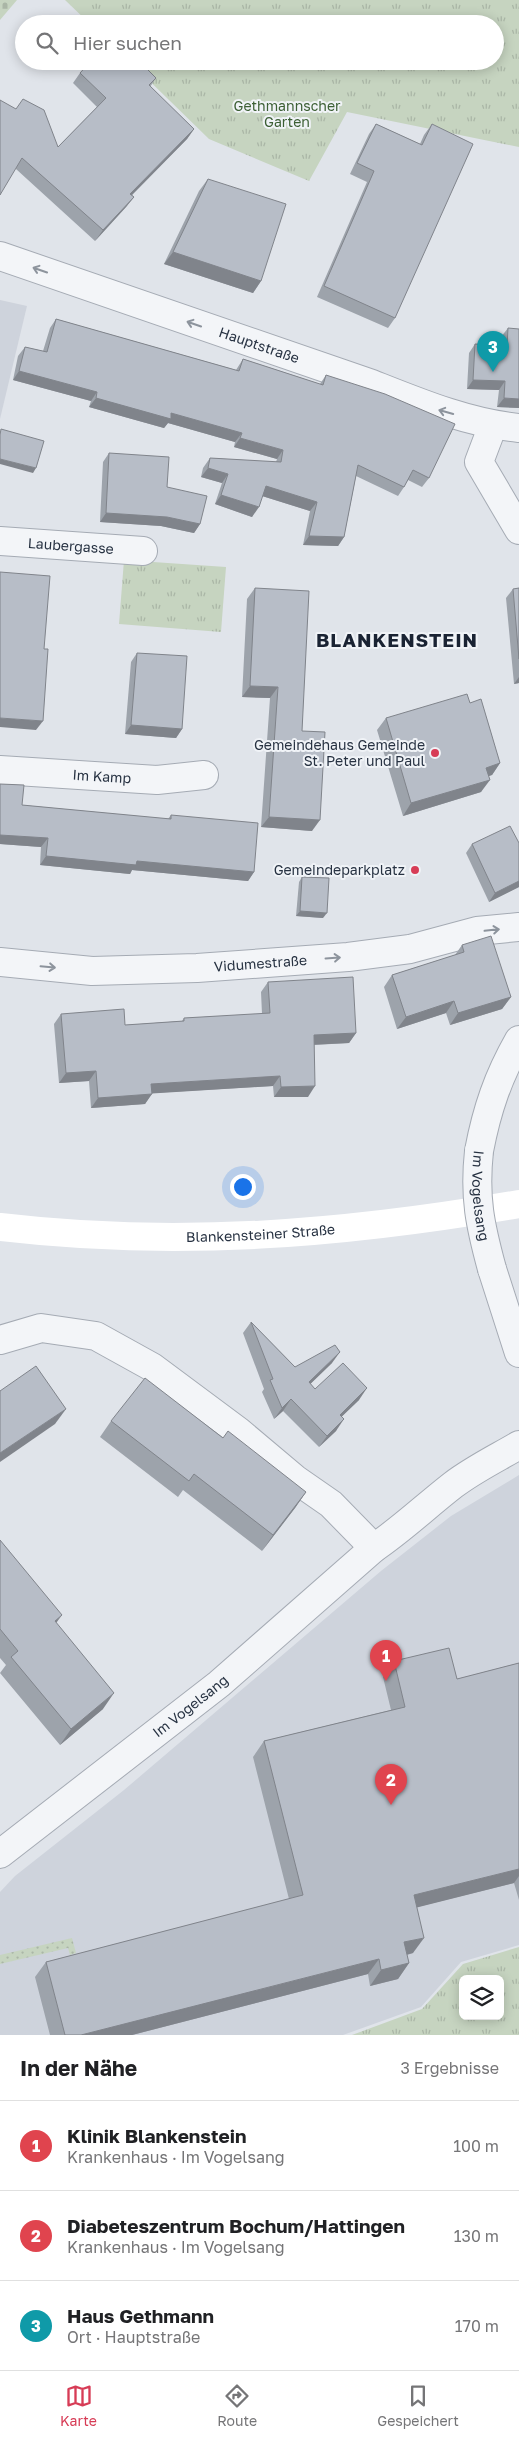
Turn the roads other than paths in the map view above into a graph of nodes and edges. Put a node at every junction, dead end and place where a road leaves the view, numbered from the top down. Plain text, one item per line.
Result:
1 (0, 256) edge
2 (506, 427) edge
3 (519, 530) edge
4 (0, 542) edge
5 (143, 551) dead end
6 (0, 770) edge
7 (204, 775) dead end
8 (519, 927) edge
9 (0, 962) edge
10 (519, 1040) edge
11 (519, 1204) edge
12 (0, 1227) edge
13 (0, 1340) edge
14 (519, 1353) edge
15 (519, 1445) edge
16 (374, 1548) junction
17 (0, 1854) edge

2 -> 1 street, Hauptstraße
2 - 3 street
4 - 5 street, Laubergasse
6 - 7 street, Im Kamp
9 -> 8 street, Vidumestraße
10 - 14 street, Im Vogelsang, bridge
11 - 12 main road, Blankensteiner Straße
13 - 16 street
15 - 16 street, Im Vogelsang
16 - 17 street, Im Vogelsang

